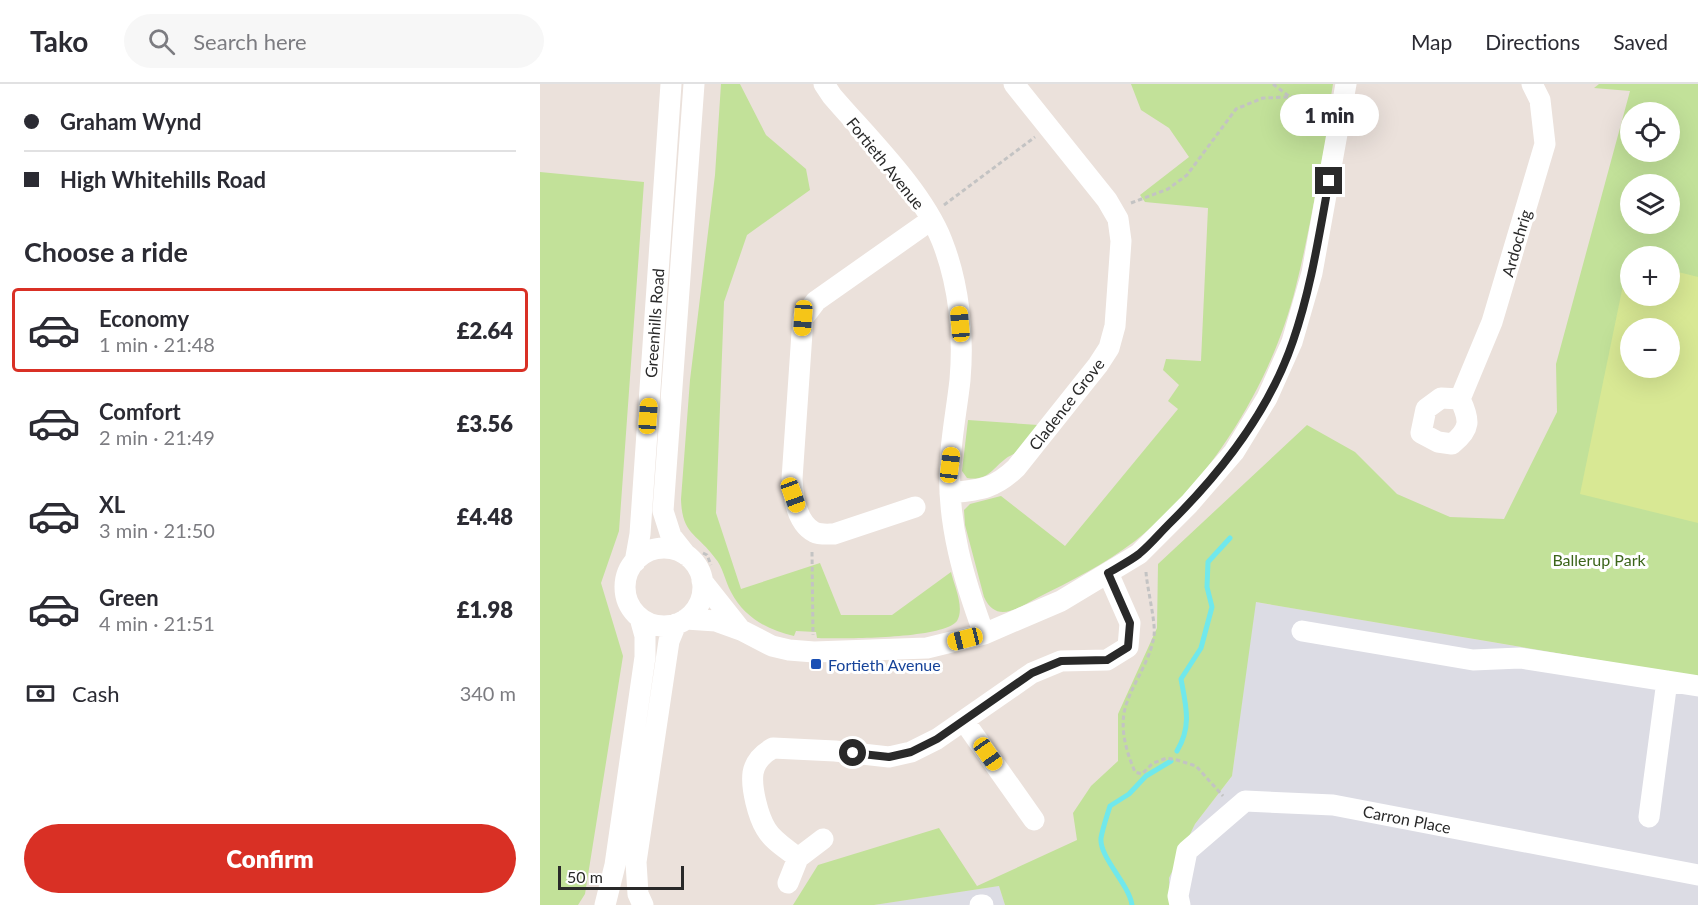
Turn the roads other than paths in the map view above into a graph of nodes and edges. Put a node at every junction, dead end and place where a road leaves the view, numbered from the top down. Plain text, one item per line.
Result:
1 (671, 84) edge
2 (694, 84) edge
3 (824, 84) edge
4 (1014, 84) edge
5 (1532, 84) edge
6 (1345, 90) edge
7 (930, 218) junction
8 (1460, 399) dead end
9 (950, 493) junction
10 (915, 507) dead end
11 (692, 552) junction
12 (635, 562) junction
13 (1108, 573) junction
14 (708, 576) junction
15 (640, 618) junction
16 (681, 622) junction
17 (741, 630) junction
18 (1302, 631) dead end
19 (984, 634) junction
20 (1667, 681) junction
21 (1698, 686) edge
22 (964, 721) junction
23 (1649, 817) dead end
24 (1034, 820) dead end
25 (823, 839) dead end
26 (798, 858) junction
27 (1698, 875) edge
28 (788, 883) dead end
29 (605, 905) edge
30 (643, 905) edge
31 (1180, 905) edge

1 - 12 street, Greenhills Road
2 - 11 street, Greenhills Road
3 - 7 street, Fortieth Avenue
4 - 9 street, Cladence Grove
5 - 8 street, Ardochrig
6 - 13 street
7 - 9 street, Fortieth Avenue
7 - 10 street
9 - 19 street, Fortieth Avenue
11 - 12 street
11 - 14 street
12 - 15 street
13 - 19 street
13 - 22 street
14 - 16 street
14 - 17 street
15 - 16 street
15 - 29 street
16 - 17 street
16 - 30 street
17 - 19 street
18 - 20 street
20 - 21 street
20 - 23 street
22 - 24 street
22 - 26 street
25 - 26 street
26 - 28 street
27 - 31 street, Carron Place

